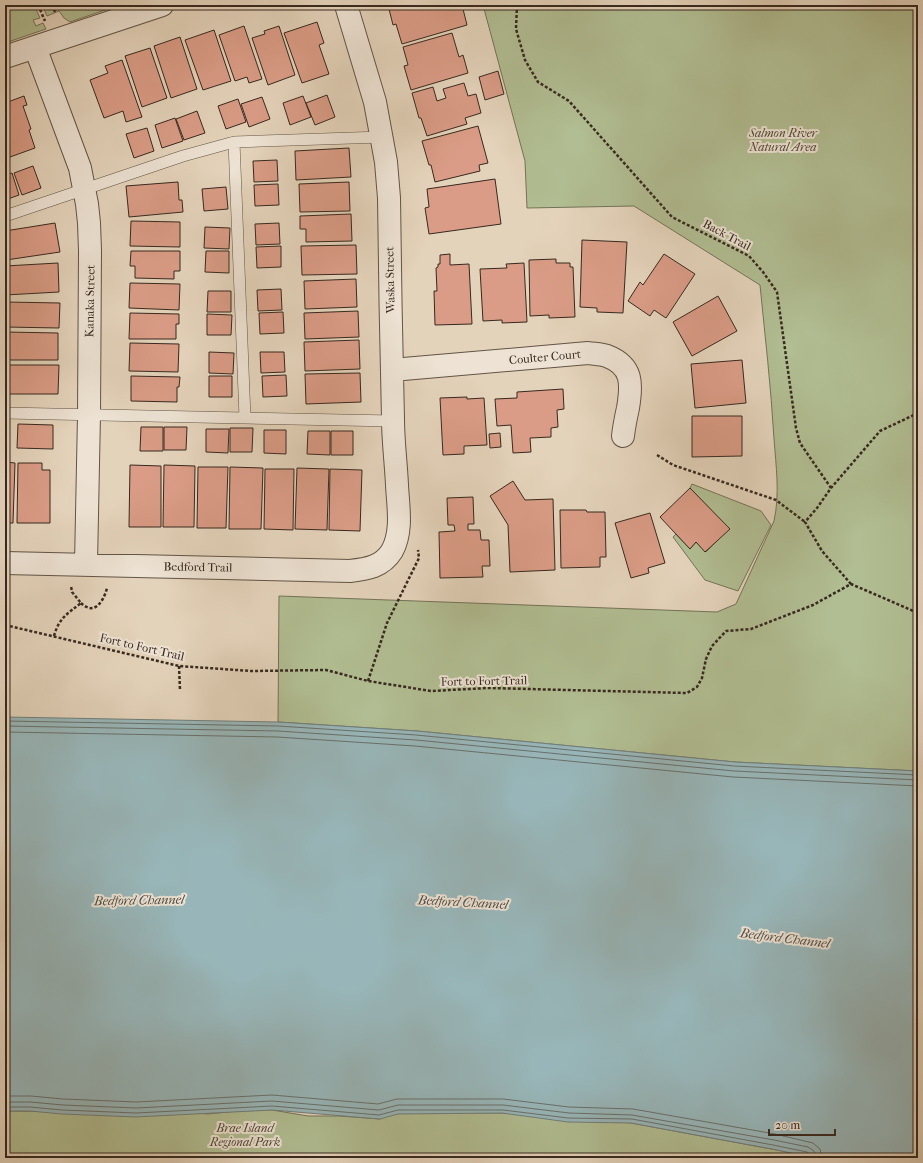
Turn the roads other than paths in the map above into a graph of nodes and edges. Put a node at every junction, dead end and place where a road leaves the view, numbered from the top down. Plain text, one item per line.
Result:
1 (162, 5) edge
2 (346, 5) edge
3 (35, 47) junction
4 (5, 57) edge
5 (382, 137) junction
6 (234, 142) junction
7 (84, 189) junction
8 (5, 216) edge
9 (392, 370) junction
10 (5, 413) edge
11 (89, 415) junction
12 (245, 418) junction
13 (393, 421) junction
14 (623, 436) dead end
15 (387, 557) joint
16 (5, 563) edge
17 (78, 564) junction

1 - 3 street
2 - 5 street, Waska Street
3 - 4 street
3 - 7 street, Kanaka Street
5 - 6 lane
5 - 9 street, Waska Street
6 - 7 lane
6 - 12 lane
7 - 8 lane
7 - 11 street, Kanaka Street
9 - 13 street, Waska Street
9 - 14 street, Coulter Court
10 - 11 lane
11 - 12 lane
11 - 17 street, Kanaka Street
12 - 13 lane
13 - 15 street, Waska Street
15 - 17 street, Bedford Trail
16 - 17 street, Bedford Trail

